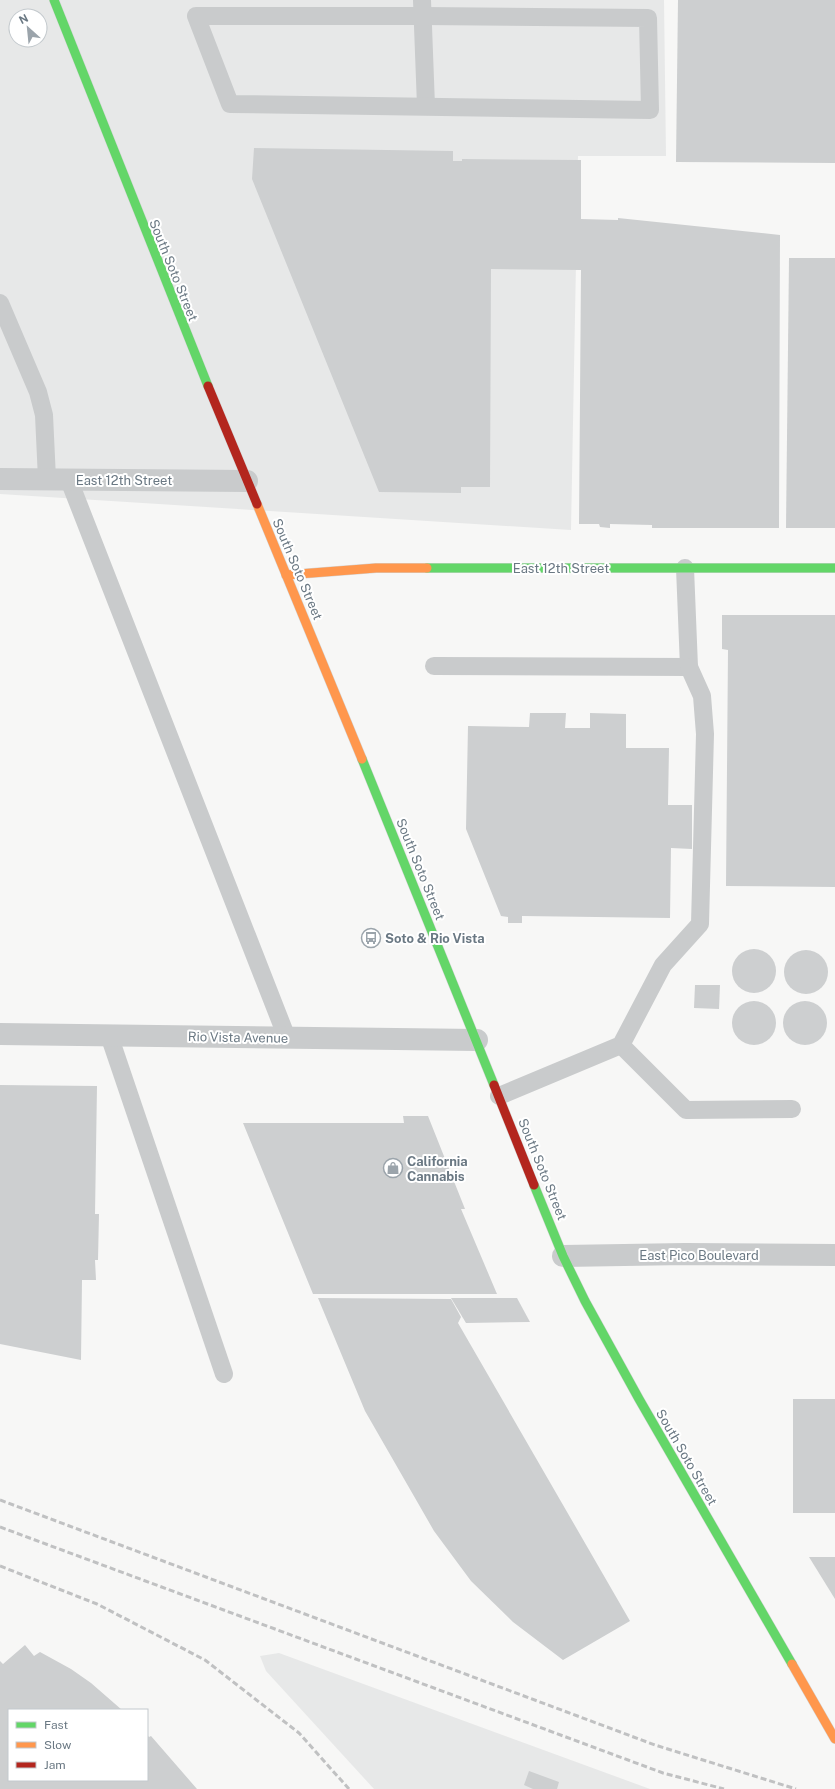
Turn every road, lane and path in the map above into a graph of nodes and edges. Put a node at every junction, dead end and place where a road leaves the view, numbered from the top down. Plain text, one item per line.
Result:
1 (54, 0) edge
2 (423, 8) edge
3 (426, 106) junction
4 (0, 303) edge
5 (0, 479) edge
6 (47, 479) junction
7 (69, 480) junction
8 (247, 481) junction
9 (685, 568) junction
10 (835, 568) edge
11 (286, 576) junction
12 (434, 666) dead end
13 (689, 667) junction
14 (0, 1034) edge
15 (109, 1035) junction
16 (287, 1038) junction
17 (477, 1040) junction
18 (621, 1045) junction
19 (499, 1096) junction
20 (792, 1109) dead end
21 (835, 1255) edge
22 (564, 1256) junction
23 (224, 1374) dead end
24 (835, 1739) edge

1 - 8 main road, South Soto Street
2 - 3 lane
2 - 3 lane
2 - 3 lane
4 - 6 lane
5 - 6 street, East 12th Street
6 - 7 street, East 12th Street
7 - 8 street, East 12th Street
7 - 16 lane
8 - 11 main road, South Soto Street
9 - 10 main road, East 12th Street
9 - 11 main road, East 12th Street
9 - 13 lane
11 - 17 main road, South Soto Street
12 - 13 lane
13 - 18 lane
14 - 15 street, Rio Vista Avenue
15 - 16 street, Rio Vista Avenue
15 - 23 lane
16 - 17 street, Rio Vista Avenue
17 - 19 main road, South Soto Street
18 - 19 lane
18 - 20 lane
19 - 22 main road, South Soto Street
21 - 22 street, East Pico Boulevard
22 - 24 main road, South Soto Street

